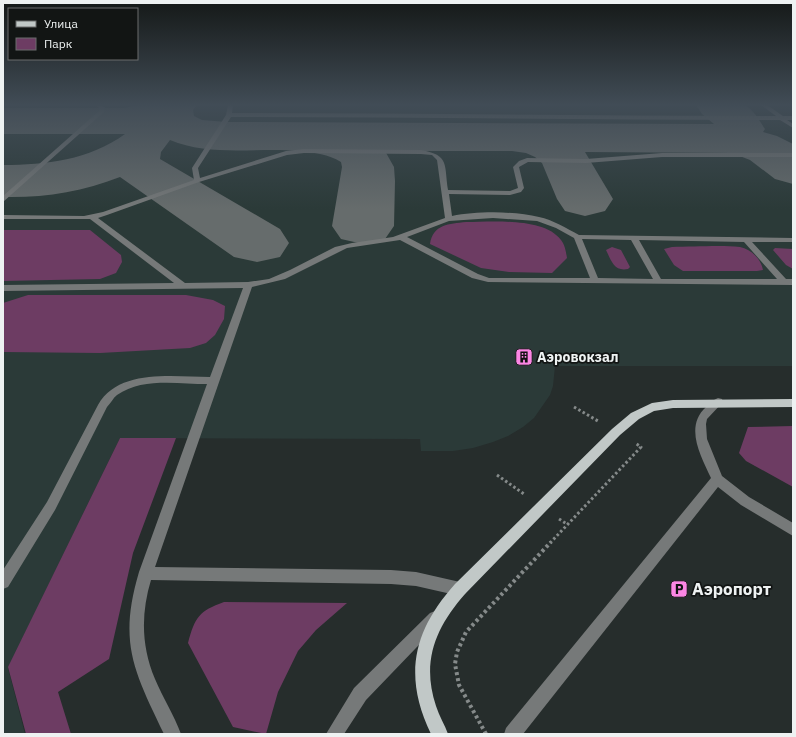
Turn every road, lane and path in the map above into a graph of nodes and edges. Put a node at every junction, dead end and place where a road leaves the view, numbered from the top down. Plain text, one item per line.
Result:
1 (71, 139) edge
2 (213, 139) edge
3 (793, 155) edge
4 (197, 182) junction
5 (446, 192) junction
6 (3, 200) edge
7 (91, 216) junction
8 (3, 217) edge
9 (449, 218) junction
10 (401, 237) junction
11 (577, 237) junction
12 (634, 238) junction
13 (746, 239) junction
14 (793, 240) edge
15 (595, 281) junction
16 (658, 281) junction
17 (783, 282) junction
18 (793, 282) edge
19 (248, 285) junction
20 (183, 286) junction
21 (3, 288) edge
22 (214, 381) junction
23 (718, 402) junction
24 (793, 402) edge
25 (574, 407) dead end
26 (616, 432) junction
27 (717, 479) junction
28 (793, 530) edge
29 (146, 573) junction
30 (3, 582) edge
31 (460, 589) junction
32 (439, 614) junction
33 (173, 734) edge
34 (334, 734) edge
35 (440, 734) edge
36 (486, 734) edge
37 (512, 734) edge

1 - 6 lane
2 - 4 lane
3 - 5 lane
4 - 5 lane
4 - 7 lane
5 - 9 lane
7 - 8 lane
7 - 20 lane
9 - 10 lane
9 - 11 lane
10 - 15 lane
10 - 19 lane
11 - 12 lane
11 - 15 lane
12 - 13 lane
12 - 16 lane
13 - 14 lane
13 - 17 lane
15 - 16 lane
16 - 17 lane
17 - 18 lane
19 - 20 lane
19 - 22 lane
20 - 21 lane
22 - 29 lane
22 - 30 lane
23 - 24 main road
23 - 26 main road
23 - 27 lane
25 - 26 path
26 - 31 main road
26 - 36 path
27 - 28 lane
27 - 37 lane
29 - 31 lane
29 - 33 lane
31 - 32 main road
32 - 34 lane
32 - 35 main road

